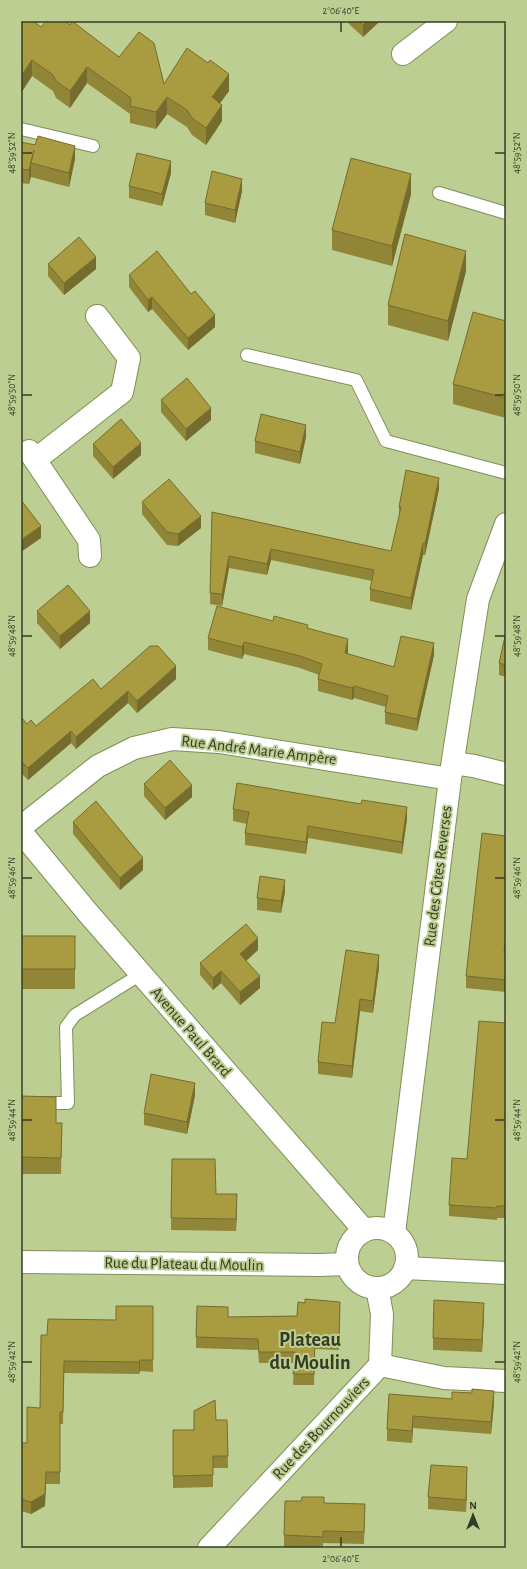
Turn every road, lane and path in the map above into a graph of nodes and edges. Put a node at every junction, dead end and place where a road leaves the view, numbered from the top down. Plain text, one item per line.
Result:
1 (446, 21) edge
2 (403, 54) dead end
3 (21, 129) edge
4 (93, 146) dead end
5 (439, 193) dead end
6 (506, 213) edge
7 (97, 316) dead end
8 (247, 355) dead end
9 (26, 454) edge
10 (506, 473) edge
11 (506, 524) edge
12 (90, 556) dead end
13 (451, 771) junction
14 (506, 774) edge
15 (21, 827) edge
16 (21, 832) edge
17 (141, 974) junction
18 (21, 1103) edge
19 (364, 1230) junction
20 (394, 1233) junction
21 (21, 1262) edge
22 (347, 1264) junction
23 (405, 1268) junction
24 (506, 1273) edge
25 (376, 1288) junction
26 (380, 1365) junction
27 (506, 1381) edge
28 (209, 1548) edge

1 - 2 street
3 - 4 lane
5 - 6 lane
7 - 9 street
8 - 10 lane
9 - 12 street
11 - 13 street, Rue des Côtes Reverses
13 - 14 street, Rue André Marie Ampère
13 - 15 street, Rue André Marie Ampère
13 - 20 street, Rue des Côtes Reverses
16 - 17 street, Avenue Paul Brard
17 - 18 lane
17 - 19 street, Avenue Paul Brard
19 - 20 street
19 - 22 street
20 - 23 street
21 - 22 street, Rue du Plateau du Moulin
22 - 25 street
23 - 24 street
23 - 25 street
25 - 26 street, Rue des Bournouviers
26 - 27 street
26 - 28 street, Rue des Bournouviers

